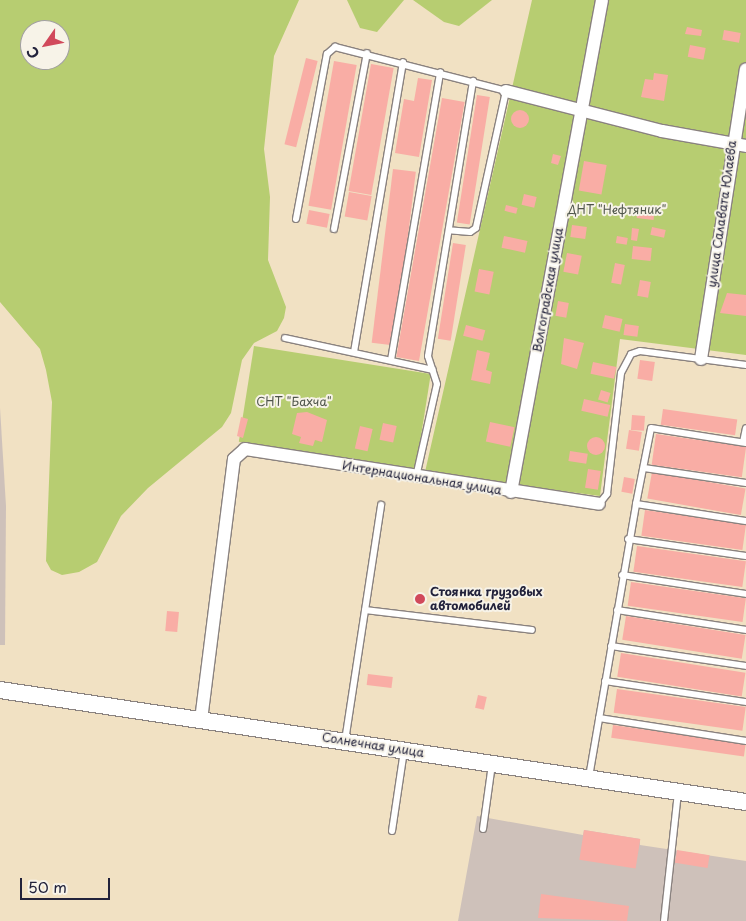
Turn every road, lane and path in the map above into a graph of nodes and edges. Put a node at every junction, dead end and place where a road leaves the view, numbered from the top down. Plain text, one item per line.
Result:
1 (602, 0) edge
2 (366, 53) junction
3 (402, 62) junction
4 (746, 69) edge
5 (440, 72) junction
6 (473, 82) junction
7 (506, 91) junction
8 (581, 112) junction
9 (732, 144) junction
10 (746, 146) edge
11 (296, 219) dead end
12 (334, 229) dead end
13 (449, 230) junction
14 (285, 338) dead end
15 (354, 352) junction
16 (701, 358) junction
17 (391, 360) junction
18 (746, 365) edge
19 (434, 370) junction
20 (746, 428) edge
21 (745, 442) edge
22 (644, 468) junction
23 (416, 477) junction
24 (746, 484) edge
25 (511, 492) junction
26 (599, 504) joint
27 (636, 504) junction
28 (381, 505) dead end
29 (746, 521) edge
30 (628, 539) junction
31 (746, 556) edge
32 (622, 575) junction
33 (746, 594) edge
34 (365, 610) junction
35 (617, 610) junction
36 (532, 630) dead end
37 (746, 630) edge
38 (611, 646) junction
39 (746, 666) edge
40 (605, 682) junction
41 (0, 690) edge
42 (746, 702) edge
43 (599, 718) junction
44 (201, 720) junction
45 (746, 740) edge
46 (345, 741) junction
47 (404, 750) junction
48 (492, 764) junction
49 (589, 778) junction
50 (678, 792) junction
51 (746, 802) edge
52 (483, 829) dead end
53 (392, 831) dead end
54 (664, 921) edge

1 - 8 street, Волгоградская улица
2 - 3 lane
2 - 11 lane
2 - 12 lane
3 - 5 lane
3 - 15 lane
4 - 9 street, улица Салавата Юлаева
5 - 6 lane
5 - 17 lane
6 - 7 lane
6 - 13 lane
7 - 8 street
7 - 13 lane
8 - 9 street
8 - 25 street, Волгоградская улица
9 - 10 street
9 - 16 street, улица Салавата Юлаева
13 - 19 lane
14 - 15 lane
15 - 17 lane
16 - 18 lane
16 - 26 lane
17 - 19 lane
19 - 23 lane
20 - 21 lane
21 - 22 lane
22 - 24 lane
22 - 27 lane
23 - 25 street, Интернациональная улица
23 - 44 street, Интернациональная улица
25 - 26 street, Интернациональная улица
27 - 29 lane
27 - 30 lane
28 - 34 lane
30 - 31 lane
30 - 32 lane
32 - 33 lane
32 - 35 lane
34 - 36 lane
34 - 46 lane
35 - 37 lane
35 - 38 lane
38 - 39 lane
38 - 40 lane
40 - 42 lane
40 - 43 lane
41 - 44 street, Солнечная улица
43 - 45 lane
43 - 49 lane
44 - 46 street, Солнечная улица
46 - 47 street, Солнечная улица
47 - 48 street, Солнечная улица
47 - 53 lane
48 - 49 street, Солнечная улица
48 - 52 lane
49 - 50 street, Солнечная улица
50 - 51 street, Солнечная улица
50 - 54 lane

